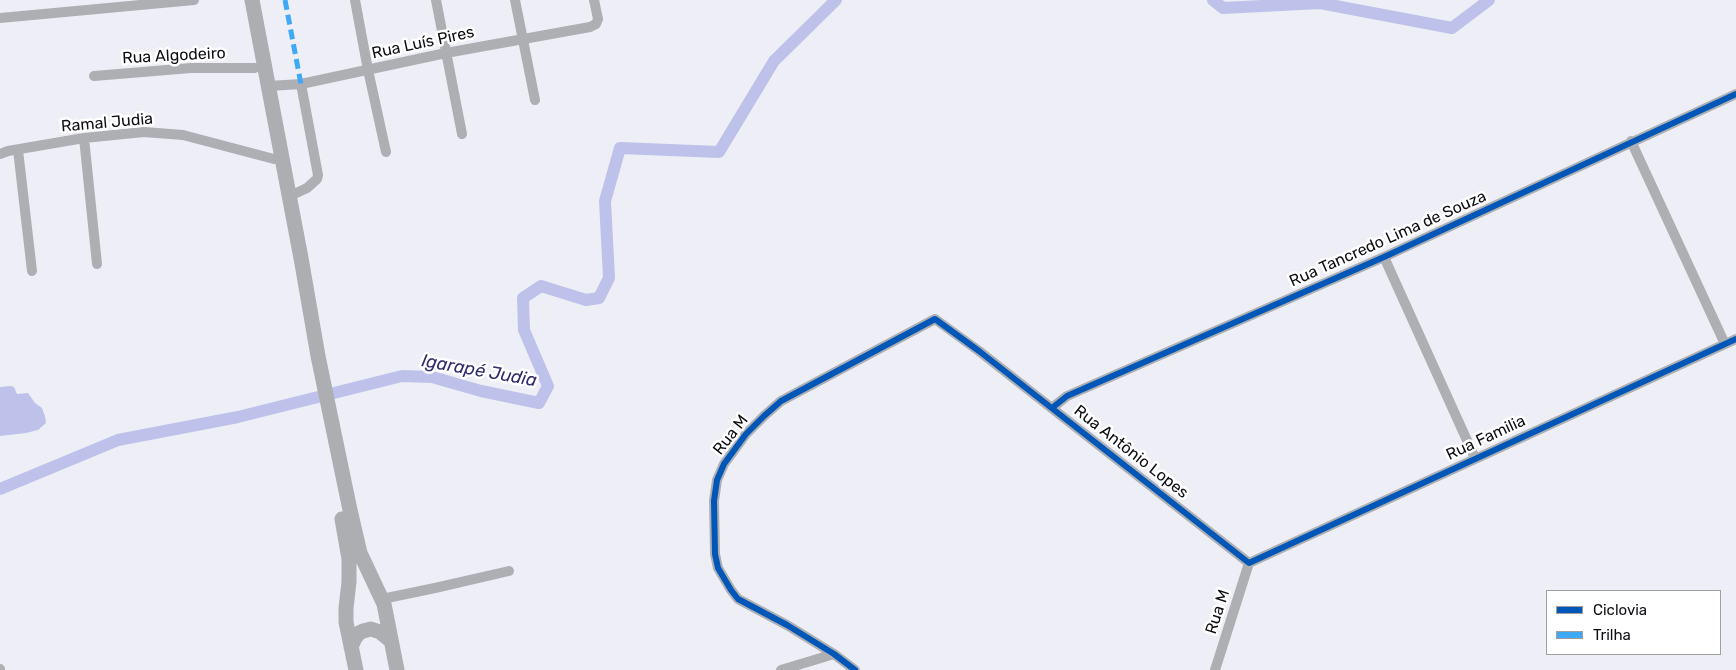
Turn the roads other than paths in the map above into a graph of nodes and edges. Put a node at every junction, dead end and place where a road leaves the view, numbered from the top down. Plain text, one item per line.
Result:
1 (194, 0) edge
2 (242, 0) edge
3 (252, 0) edge
4 (356, 0) edge
5 (436, 0) edge
6 (515, 0) edge
7 (594, 0) edge
8 (0, 18) edge
9 (523, 39) junction
10 (446, 53) junction
11 (255, 68) junction
12 (368, 70) junction
13 (94, 76) dead end
14 (300, 84) junction
15 (269, 86) junction
16 (1736, 94) edge
17 (535, 100) dead end
18 (462, 134) dead end
19 (84, 138) junction
20 (1631, 141) junction
21 (18, 150) junction
22 (386, 152) dead end
23 (0, 154) edge
24 (274, 159) junction
25 (290, 196) junction
26 (1384, 257) junction
27 (97, 264) dead end
28 (32, 271) dead end
29 (948, 327) joint
30 (1736, 339) edge
31 (1725, 344) junction
32 (315, 357) junction
33 (1052, 408) junction
34 (335, 456) junction
35 (1475, 458) junction
36 (1249, 563) junction
37 (509, 571) dead end
38 (382, 599) junction
39 (391, 641) junction
40 (351, 647) junction
41 (834, 654) junction
42 (356, 670) edge
43 (396, 670) edge
44 (781, 670) edge
45 (855, 670) edge
46 (1215, 670) edge

1 - 8 street
2 - 11 highway
3 - 15 highway
4 - 12 street
5 - 10 street
6 - 9 street
7 - 9 street, Rua Luís Pires
9 - 10 street, Rua Luís Pires
9 - 17 street
10 - 12 street, Rua Luís Pires
10 - 18 street
11 - 13 street, Rua Algodeiro
11 - 24 highway
12 - 14 street, Rua Luís Pires
12 - 22 street
14 - 15 street, Rua Luís Pires
14 - 25 street
15 - 25 highway
16 - 20 street, Rua Tancredo Lima de Souza
19 - 21 street, Ramal Judia
19 - 24 street, Ramal Judia
19 - 27 street
20 - 26 street, Rua Tancredo Lima de Souza
20 - 31 street
21 - 23 street, Ramal Judia
21 - 28 street
24 - 32 highway
25 - 32 highway
26 - 33 street, Rua Tancredo Lima de Souza
26 - 35 street
29 - 33 street, Rua Antônio Lopes
29 - 41 street, Rua M
30 - 31 street, Rua Familia
31 - 35 street, Rua Familia
32 - 34 highway
33 - 36 street, Rua Antônio Lopes
34 - 38 highway
34 - 40 highway
35 - 36 street, Rua Familia
36 - 46 street, Rua M
37 - 38 street
38 - 39 highway
39 - 40 highway
39 - 43 highway
40 - 42 highway
41 - 44 street
41 - 45 street, Rua M

